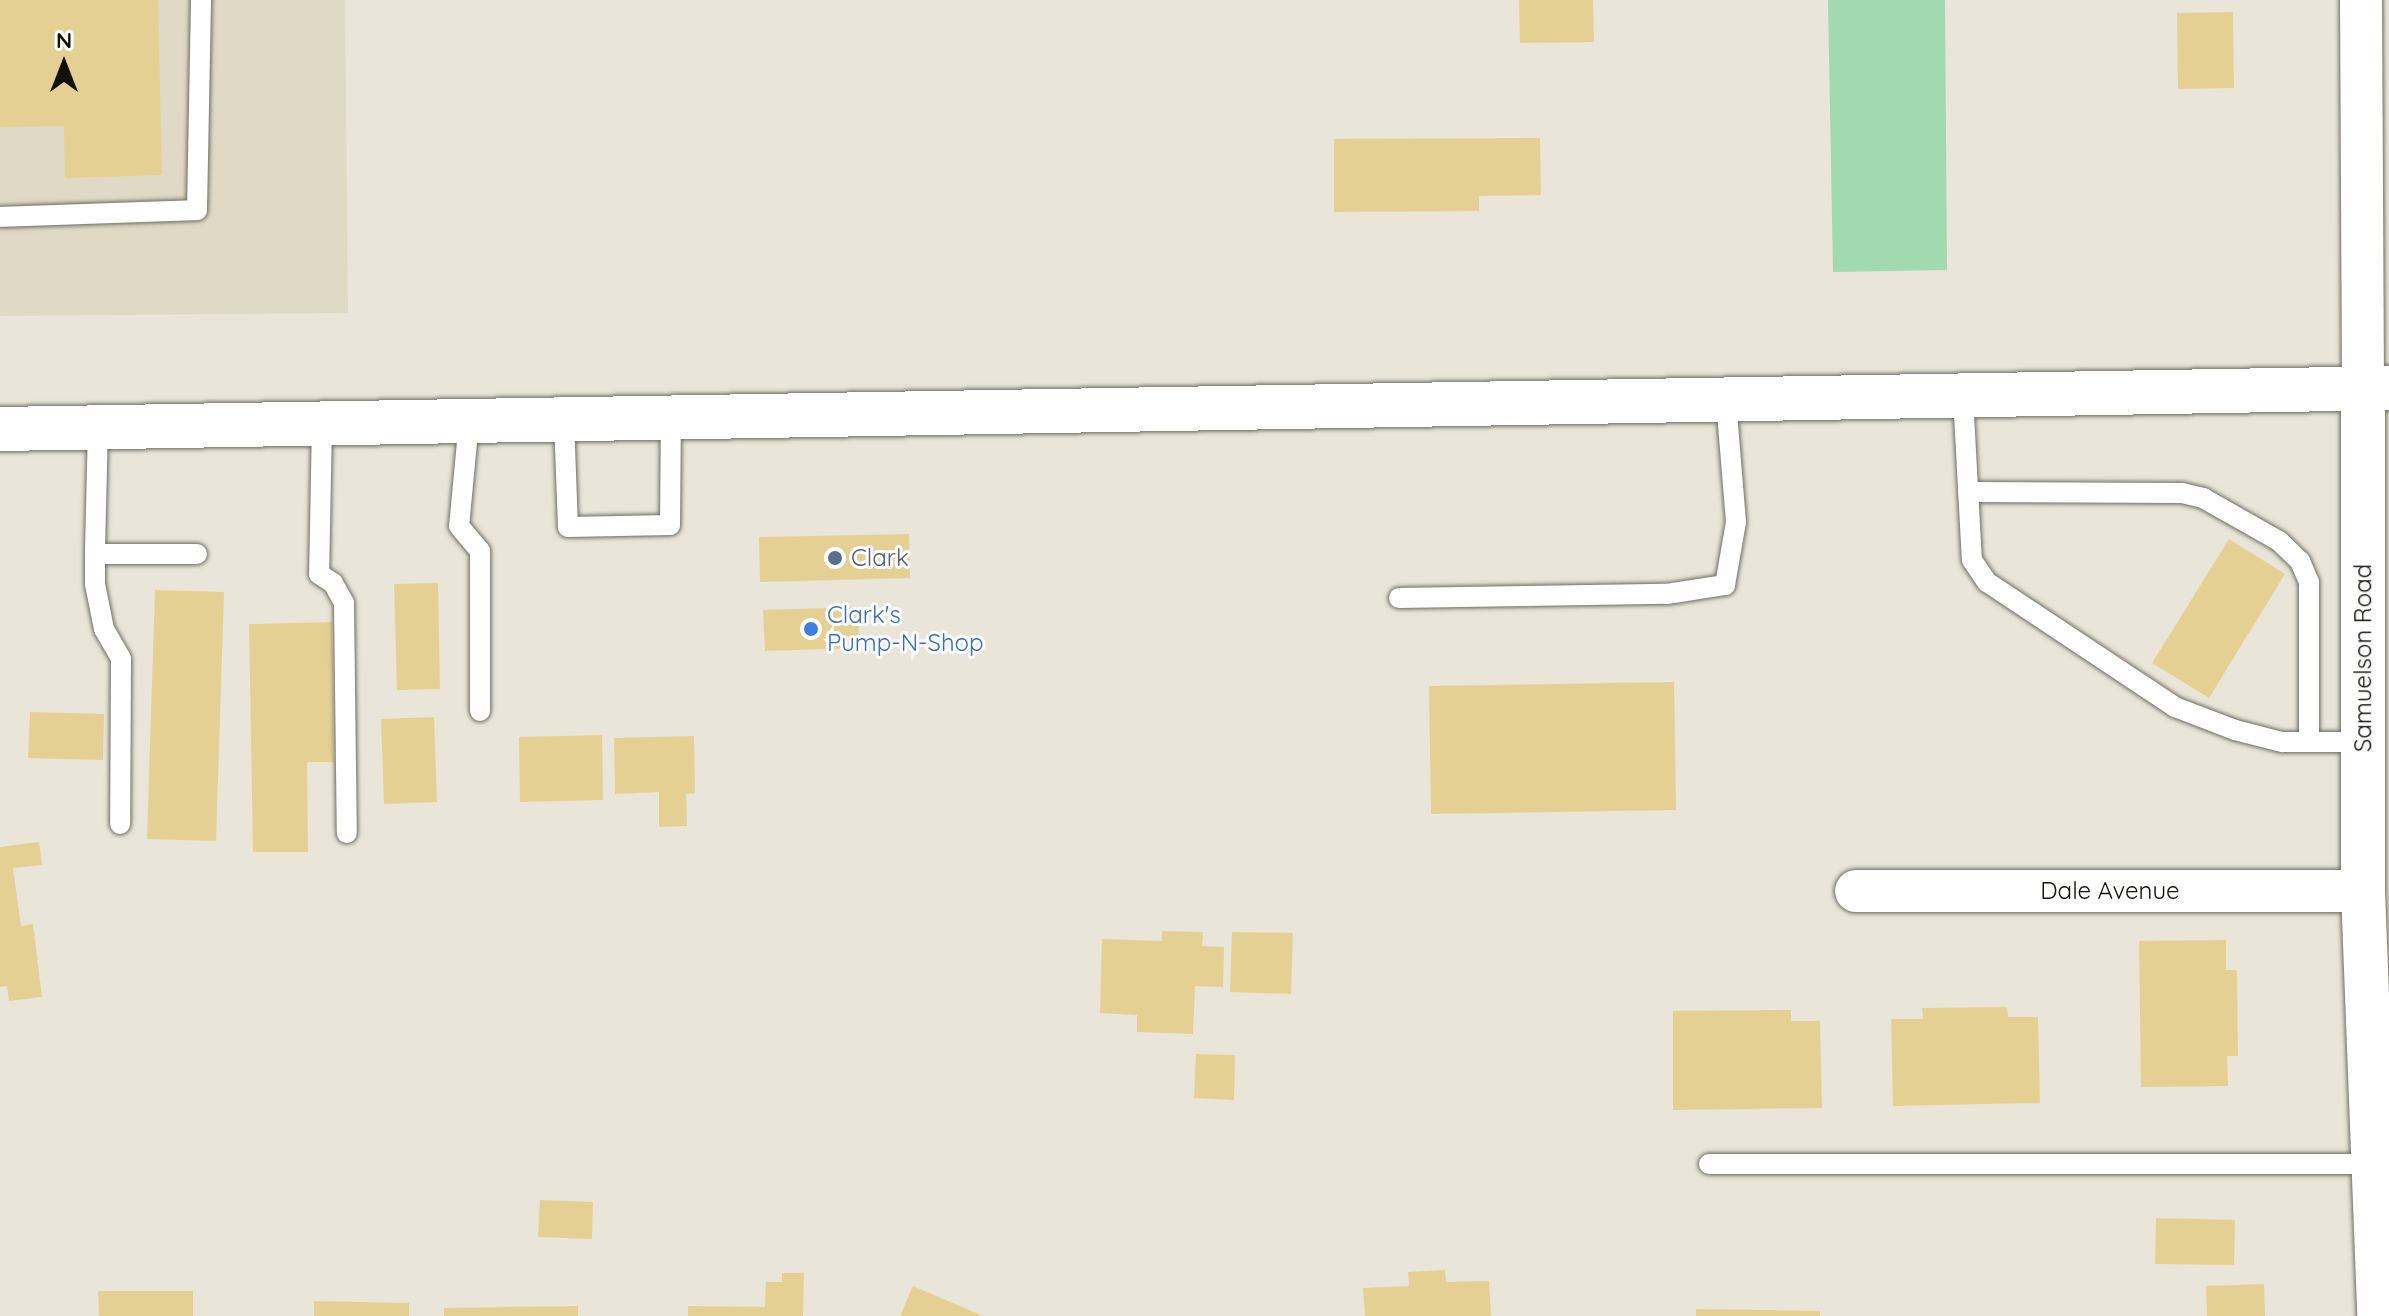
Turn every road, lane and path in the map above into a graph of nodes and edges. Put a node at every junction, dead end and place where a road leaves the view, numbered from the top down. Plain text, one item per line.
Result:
1 (201, 0) edge
2 (2361, 0) edge
3 (0, 217) edge
4 (2376, 388) edge
5 (1963, 396) junction
6 (1726, 400) junction
7 (671, 417) junction
8 (564, 419) junction
9 (469, 421) junction
10 (322, 423) junction
11 (98, 427) junction
12 (0, 429) edge
13 (1968, 492) junction
14 (95, 554) junction
15 (197, 554) dead end
16 (2376, 577) edge
17 (1399, 598) dead end
18 (480, 711) dead end
19 (2309, 742) junction
20 (2363, 742) junction
21 (120, 824) dead end
22 (347, 833) dead end
23 (1856, 891) dead end
24 (2372, 913) edge
25 (1709, 1164) dead end
26 (2373, 1164) junction
27 (2379, 1316) edge

1 - 3 lane
2 - 4 street, Samuelson Road
4 - 5 main road
4 - 16 main road, Samuelson Road
5 - 6 main road
5 - 13 lane
6 - 7 main road
6 - 17 lane
7 - 8 main road
7 - 8 lane
8 - 9 main road
9 - 10 main road
9 - 18 lane
10 - 11 main road
10 - 22 lane
11 - 12 main road
11 - 14 lane
13 - 19 lane
13 - 19 lane
14 - 15 lane
14 - 21 lane
16 - 20 main road, Samuelson Road
19 - 20 lane
20 - 24 main road, Samuelson Road
23 - 24 street, Dale Avenue
24 - 26 main road, Samuelson Road
25 - 26 lane
26 - 27 main road, Samuelson Road

